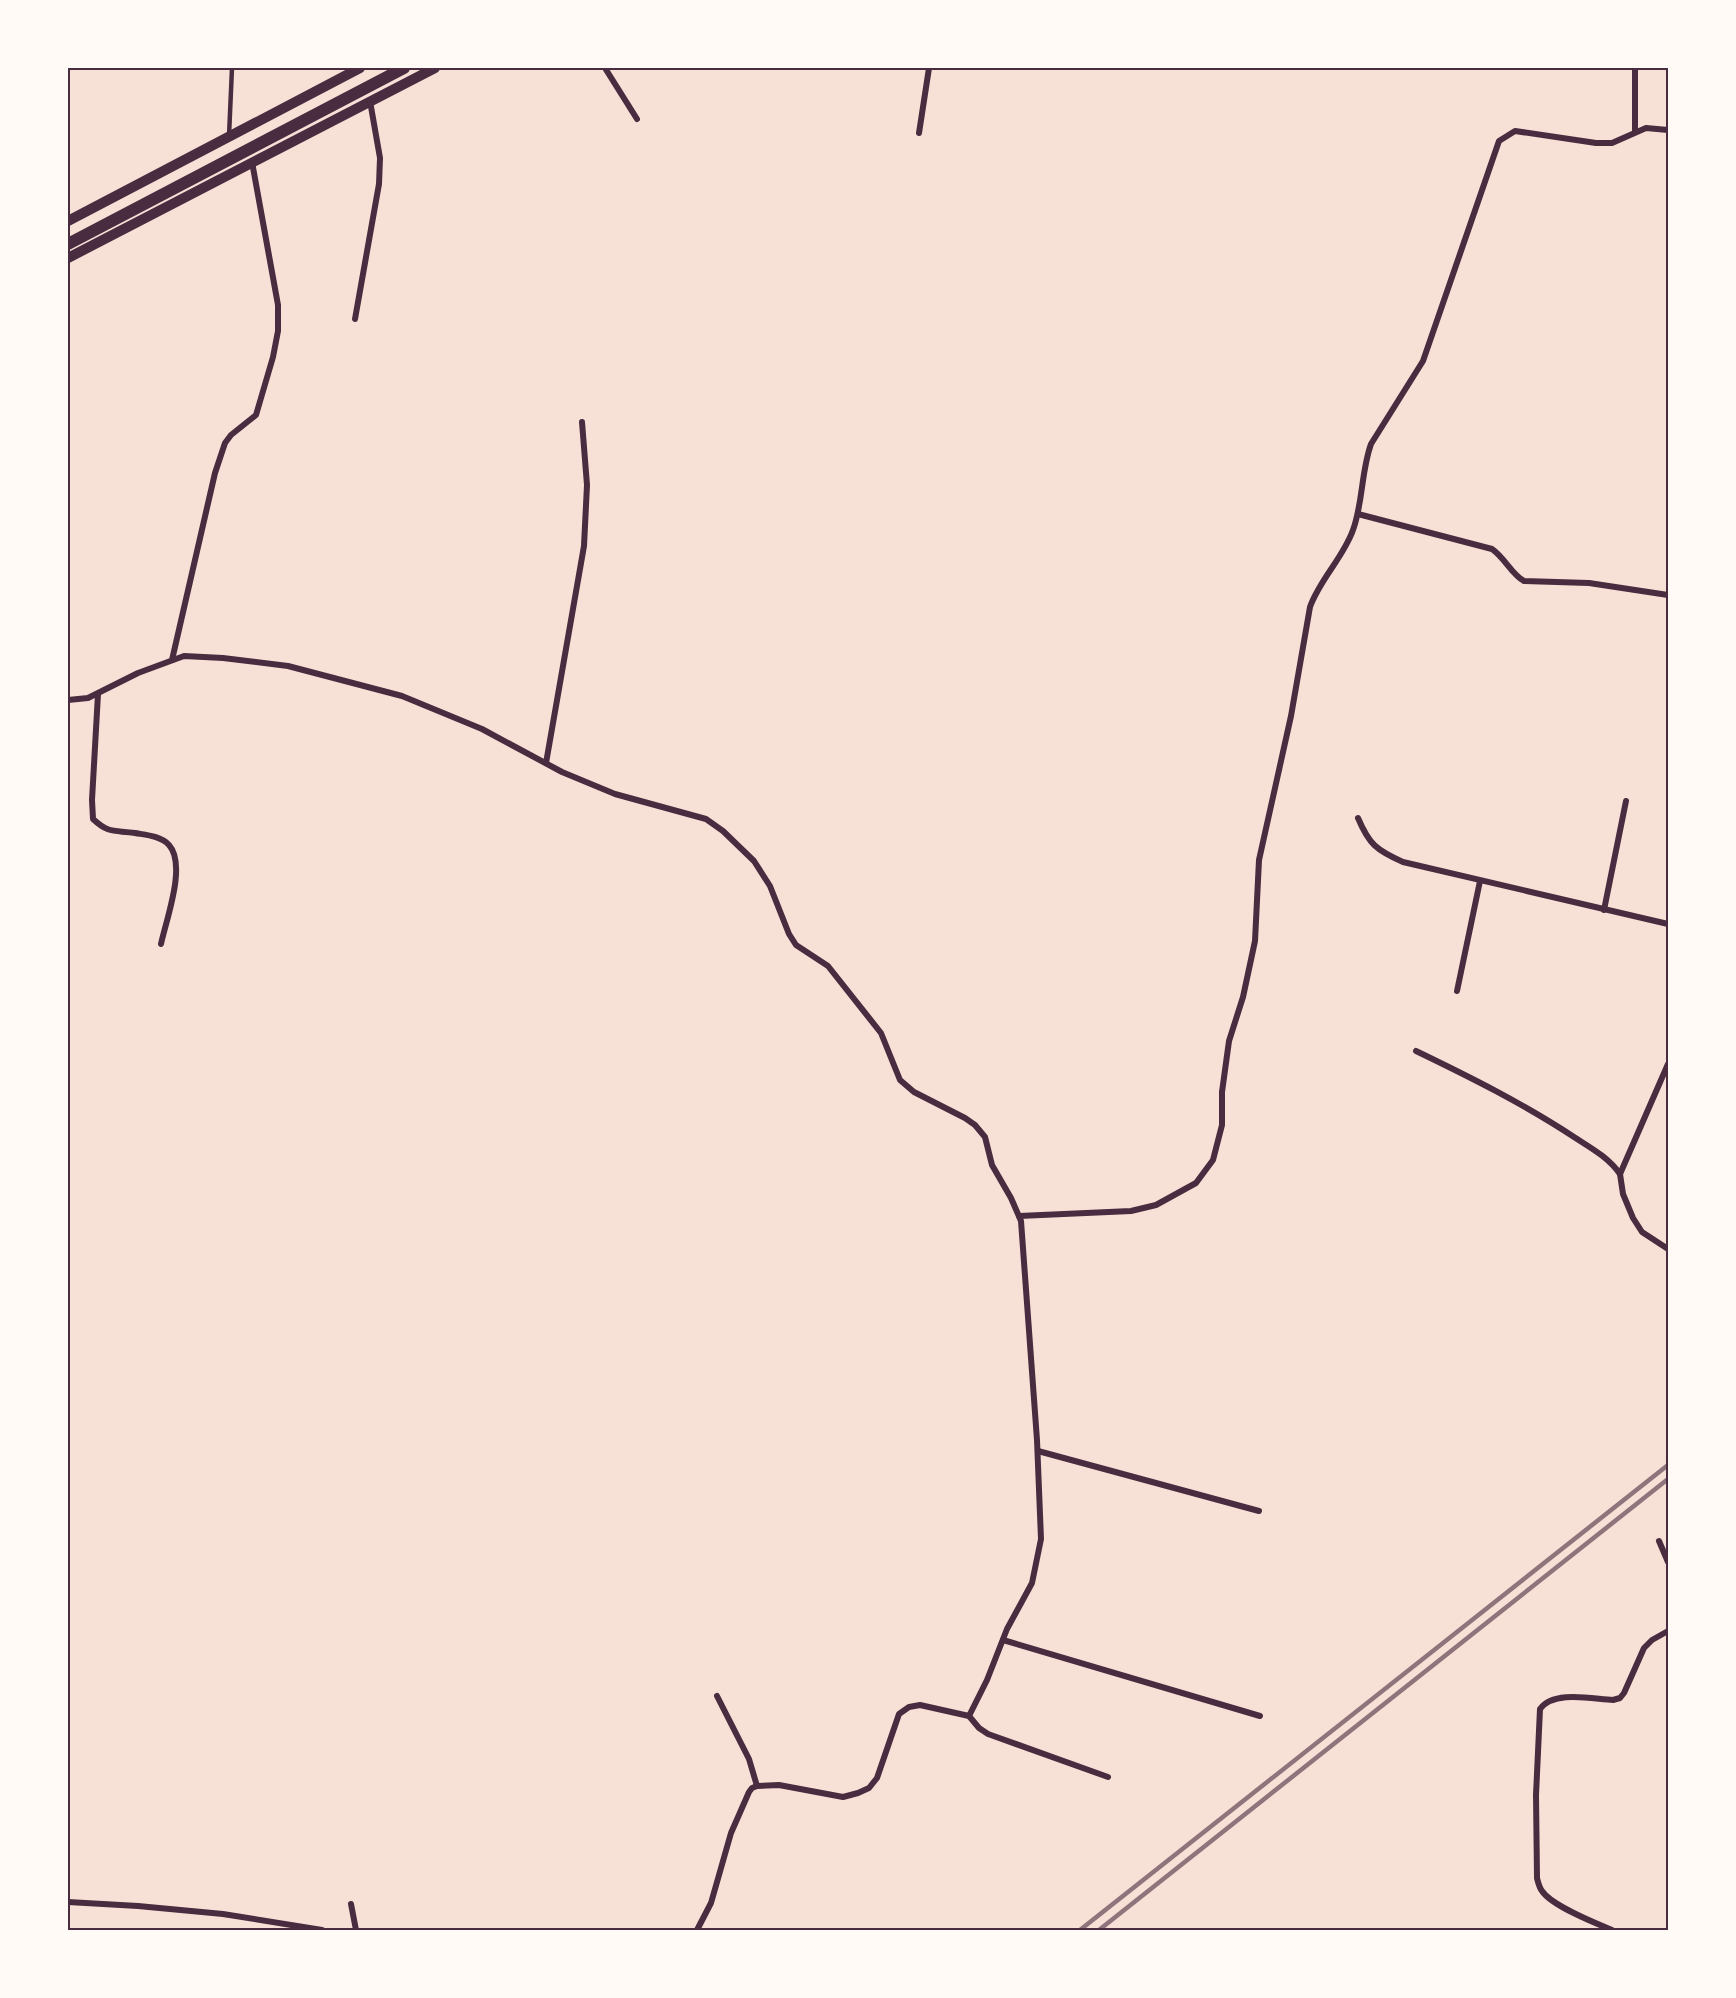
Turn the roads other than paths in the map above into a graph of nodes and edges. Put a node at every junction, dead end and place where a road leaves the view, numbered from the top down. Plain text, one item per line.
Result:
1 (232, 68) edge
2 (360, 68) edge
3 (404, 68) edge
4 (435, 68) edge
5 (605, 68) edge
6 (929, 68) edge
7 (1635, 68) edge
8 (370, 101) junction
9 (638, 119) dead end
10 (1668, 130) edge
11 (1635, 132) junction
12 (919, 133) dead end
13 (229, 136) junction
14 (252, 162) junction
15 (68, 221) edge
16 (68, 244) edge
17 (68, 258) edge
18 (355, 319) dead end
19 (582, 422) dead end
20 (1358, 514) junction
21 (1668, 595) edge
22 (172, 660) junction
23 (98, 694) junction
24 (68, 700) edge
25 (546, 763) junction
26 (1626, 801) dead end
27 (1358, 818) dead end
28 (1480, 881) junction
29 (1604, 910) junction
30 (1668, 924) edge
31 (161, 944) dead end
32 (1457, 991) dead end
33 (1416, 1051) dead end
34 (1668, 1064) edge
35 (1620, 1174) junction
36 (1019, 1216) junction
37 (1668, 1249) edge
38 (1038, 1451) junction
39 (1259, 1510) dead end
40 (1659, 1541) dead end
41 (1668, 1562) edge
42 (1668, 1631) edge
43 (1003, 1640) junction
44 (717, 1696) dead end
45 (969, 1716) junction
46 (1260, 1716) dead end
47 (1108, 1777) dead end
48 (757, 1785) junction
49 (68, 1902) edge
50 (351, 1904) dead end
51 (322, 1930) edge
52 (356, 1930) edge
53 (697, 1930) edge
54 (1612, 1930) edge

1 - 13 lane
2 - 13 street
3 - 16 main road
4 - 8 street
5 - 9 street
6 - 12 street
7 - 11 street
8 - 14 street
8 - 18 street
10 - 11 street
11 - 20 street
13 - 15 street
14 - 17 street
14 - 22 street
19 - 25 street
20 - 21 street
20 - 36 street
22 - 23 street
22 - 25 street
23 - 24 street
23 - 31 street
25 - 36 street
26 - 29 street
27 - 28 street
28 - 29 street
28 - 32 street
29 - 30 street
33 - 35 street
34 - 35 street
35 - 37 street
36 - 38 street
38 - 39 street
38 - 43 street
40 - 41 street
42 - 54 street
43 - 45 street
43 - 46 street
44 - 48 street
45 - 47 street
45 - 48 street
48 - 53 street
49 - 51 street
50 - 52 street

